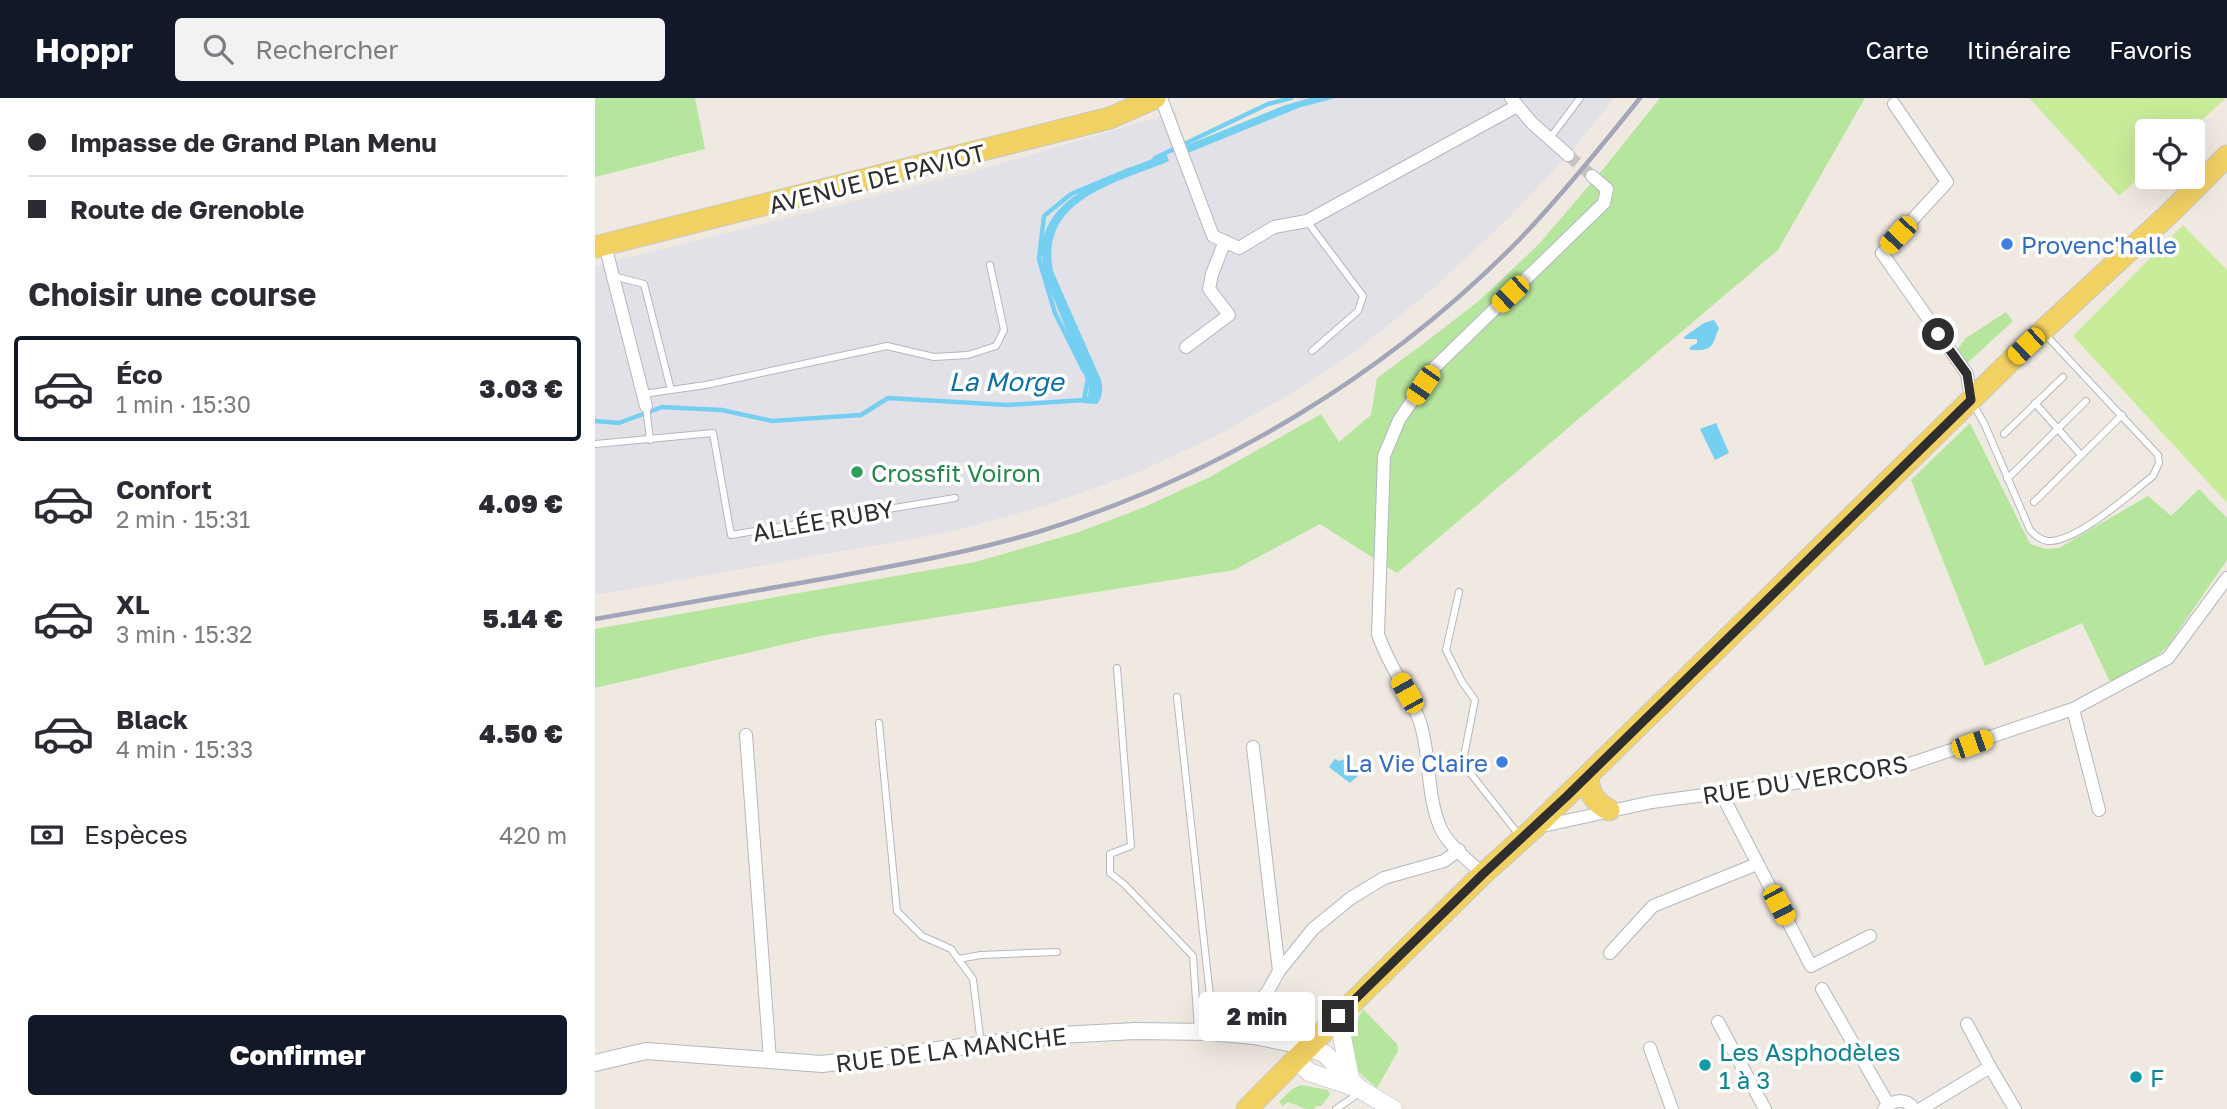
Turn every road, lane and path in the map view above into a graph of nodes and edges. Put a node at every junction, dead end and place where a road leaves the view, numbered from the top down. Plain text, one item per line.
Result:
1 (1155, 98) edge
2 (1161, 98) edge
3 (1580, 98) edge
4 (1514, 102) edge
5 (1894, 104) dead end
6 (1550, 139) junction
7 (1568, 155) tunnel mouth
8 (2227, 156) edge
9 (1593, 176) tunnel mouth
10 (1307, 221) junction
11 (1225, 241) junction
12 (600, 246) edge
13 (990, 265) dead end
14 (613, 276) junction
15 (2043, 331) junction
16 (1185, 347) dead end
17 (1312, 351) dead end
18 (2063, 377) dead end
19 (671, 390) junction
20 (644, 400) junction
21 (1971, 400) junction
22 (2086, 401) dead end
23 (2035, 403) junction
24 (2122, 415) junction
25 (2059, 428) junction
26 (2004, 434) dead end
27 (650, 440) junction
28 (595, 444) edge
29 (2081, 455) junction
30 (2007, 479) junction
31 (955, 498) dead end
32 (2034, 502) dead end
33 (2227, 578) edge
34 (1459, 592) dead end
35 (1117, 668) dead end
36 (1177, 696) dead end
37 (2073, 709) junction
38 (879, 723) dead end
39 (746, 735) dead end
40 (1253, 747) dead end
41 (1588, 775) junction
42 (1721, 793) junction
43 (1567, 796) junction
44 (2099, 810) dead end
45 (1605, 811) junction
46 (1528, 834) junction
47 (1459, 850) junction
48 (1757, 864) junction
49 (1483, 874) junction
50 (1870, 936) dead end
51 (1057, 952) dead end
52 (1610, 953) dead end
53 (958, 959) junction
54 (1279, 971) junction
55 (1822, 989) dead end
56 (1338, 1016) junction
57 (1718, 1022) dead end
58 (1967, 1024) dead end
59 (1206, 1032) junction
60 (1233, 1035) junction
61 (981, 1044) junction
62 (1650, 1048) dead end
63 (1302, 1053) junction
64 (770, 1060) junction
65 (595, 1063) edge
66 (1990, 1067) junction
67 (1357, 1086) junction
68 (1886, 1106) edge
69 (1247, 1109) edge
70 (1336, 1109) edge
71 (1393, 1109) edge
72 (1672, 1109) edge
73 (1765, 1109) edge
74 (1915, 1109) edge
75 (1921, 1109) edge
76 (2015, 1109) edge

1 - 12 main road, AVENUE DE PAVIOT
2 - 11 street
3 - 6 lane
4 - 6 street
4 - 10 street
5 - 21 street
6 - 7 street
8 - 15 main road
9 - 47 street
10 - 11 street
10 - 17 lane
11 - 16 street
12 - 14 street
13 - 19 lane
14 - 19 lane
14 - 20 street
15 - 21 main road
15 - 24 lane
18 - 23 lane
19 - 20 lane
20 - 27 lane
21 - 30 lane
21 - 41 main road
22 - 25 lane
23 - 25 lane
23 - 26 lane
24 - 29 lane
24 - 30 lane
25 - 29 lane
25 - 30 lane
27 - 28 lane, ALLÉE RUBY
27 - 31 lane, ALLÉE RUBY
29 - 32 lane
33 - 37 street, RUE DU VERCORS
34 - 46 lane
35 - 59 lane
36 - 59 lane
37 - 42 street, RUE DU VERCORS
37 - 44 street
38 - 53 lane
39 - 64 street
40 - 54 street
41 - 43 main road
41 - 45 main road
42 - 45 street, RUE DU VERCORS
42 - 48 street
43 - 45 main road
43 - 46 main road
45 - 46 street, RUE DU VERCORS
46 - 49 main road
47 - 49 street
47 - 54 street
48 - 50 street
48 - 52 street
49 - 56 main road
51 - 53 lane
53 - 61 lane
54 - 60 street
55 - 68 street
56 - 63 main road
56 - 67 main road
57 - 73 street
58 - 66 street
59 - 60 street, RUE DE LA MANCHE
59 - 61 street, RUE DE LA MANCHE
60 - 63 street, RUE DE LA MANCHE
61 - 64 street, RUE DE LA MANCHE
62 - 72 street
63 - 67 main road
63 - 69 main road
64 - 65 street, RUE DE LA MANCHE
66 - 75 street
66 - 76 street
67 - 70 lane
67 - 71 main road
68 - 74 street

